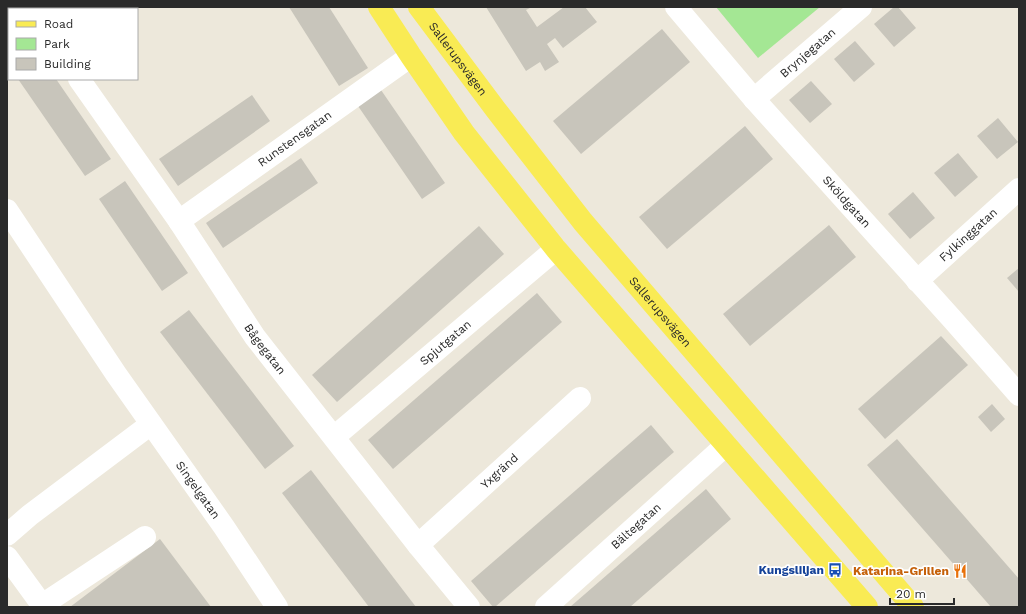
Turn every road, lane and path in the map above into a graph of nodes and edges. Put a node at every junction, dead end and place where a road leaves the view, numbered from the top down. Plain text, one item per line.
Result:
1 (379, 7) edge
2 (419, 7) edge
3 (676, 7) edge
4 (861, 7) edge
5 (411, 56) junction
6 (80, 80) edge
7 (754, 99) junction
8 (1019, 189) edge
9 (7, 210) edge
10 (179, 221) junction
11 (556, 249) junction
12 (917, 281) junction
13 (1019, 395) edge
14 (580, 398) dead end
15 (151, 424) junction
16 (334, 437) junction
17 (726, 445) junction
18 (7, 534) edge
19 (145, 537) dead end
20 (418, 545) junction
21 (7, 557) edge
22 (277, 607) edge
23 (469, 607) edge
24 (546, 607) edge
25 (867, 607) edge
26 (912, 607) edge

1 - 5 main road
2 - 26 main road, Sallerupsvägen
3 - 7 street, Sköldgatan
4 - 7 street, Brynjegatan
5 - 10 street, Runstensgatan
5 - 11 main road
6 - 10 street, Bågegatan
7 - 12 street, Sköldgatan
8 - 12 street, Fylkinggatan
9 - 15 street, Singelgatan
10 - 16 street, Bågegatan
11 - 16 street, Spjutgatan
11 - 17 main road
12 - 13 street, Sköldgatan
14 - 20 street, Yxgränd
15 - 18 street
15 - 22 street, Singelgatan
16 - 20 street, Bågegatan
17 - 24 street, Bältegatan
17 - 25 main road
19 - 21 street
20 - 23 street, Bågegatan

